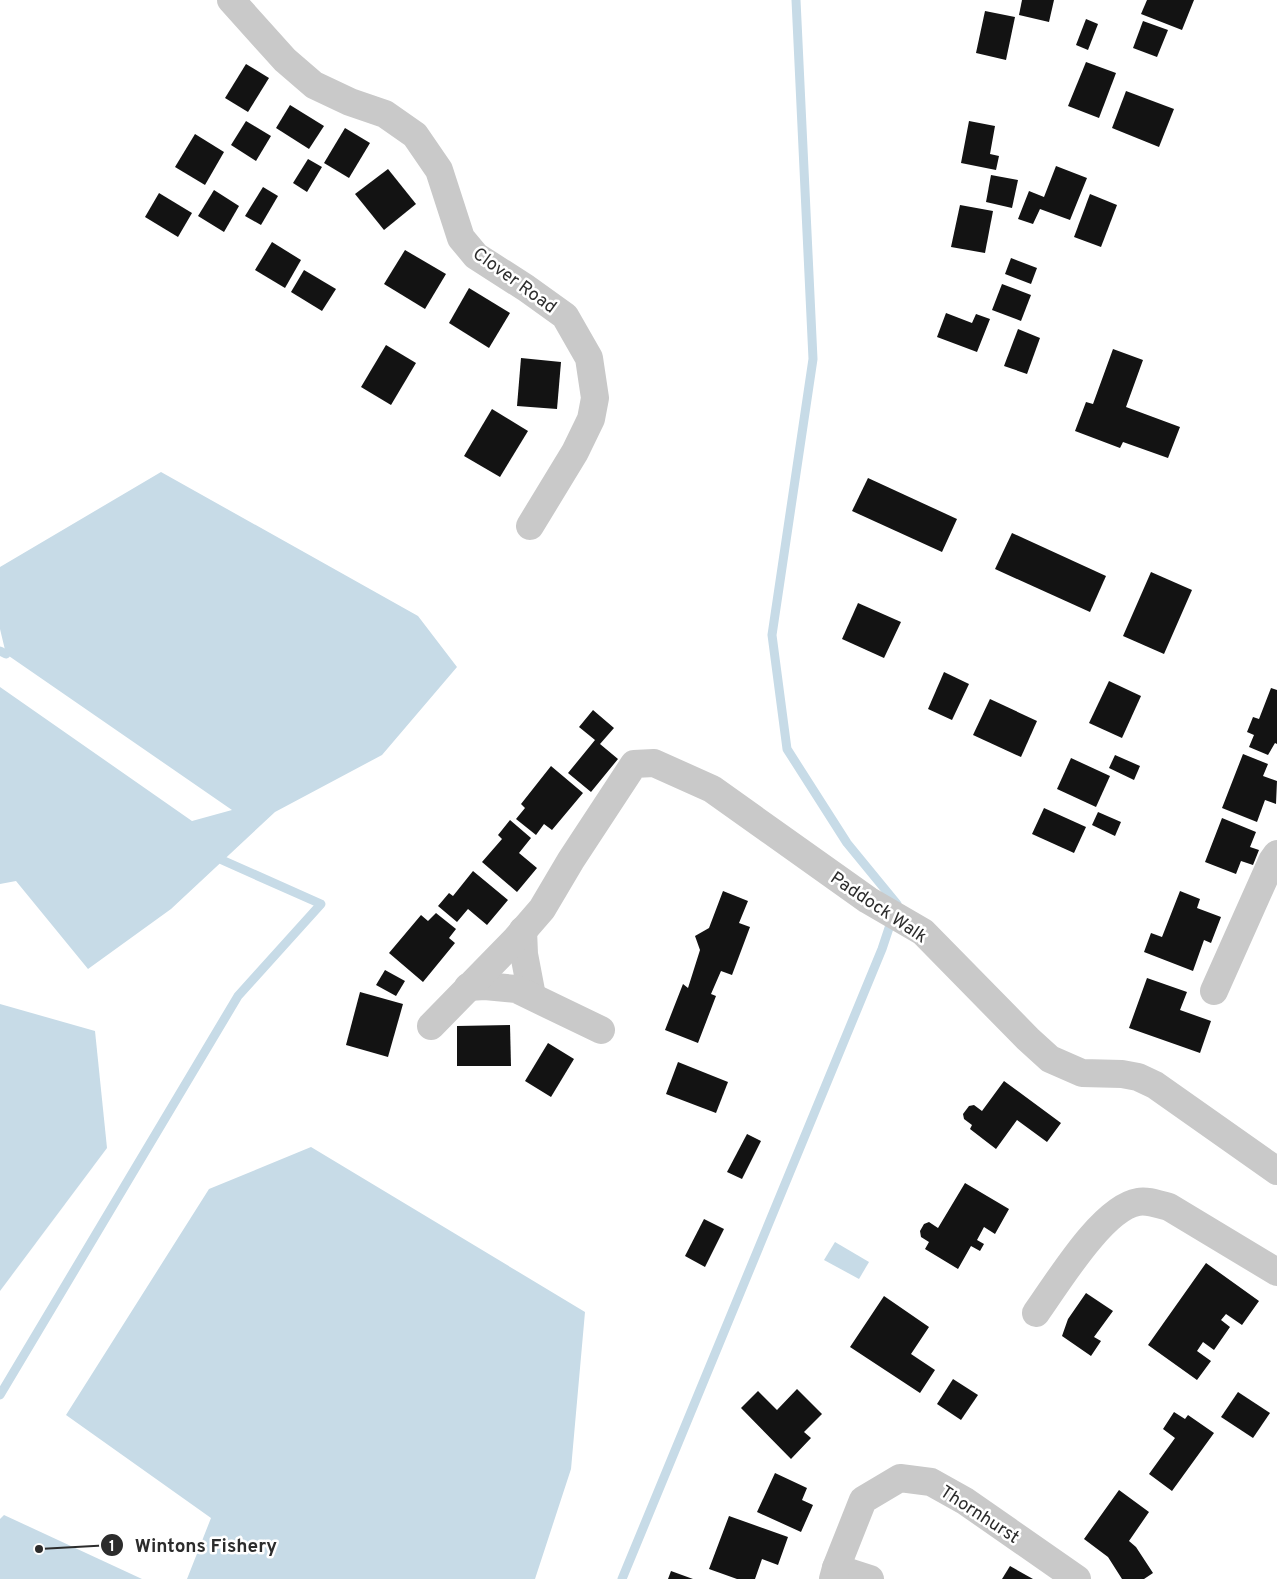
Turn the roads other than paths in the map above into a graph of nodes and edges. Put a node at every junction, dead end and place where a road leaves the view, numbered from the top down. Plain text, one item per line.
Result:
1 (231, 0) edge
2 (530, 526) dead end
3 (1277, 854) edge
4 (523, 930) junction
5 (468, 987) junction
6 (1214, 990) dead end
7 (532, 996) junction
8 (431, 1026) dead end
9 (601, 1030) dead end
10 (1277, 1171) edge
11 (1277, 1272) edge
12 (1036, 1313) dead end
13 (834, 1574) edge
14 (870, 1579) edge
15 (1077, 1579) edge

1 - 2 street, Clover Road
3 - 6 street
4 - 5 street, Paddock Walk
4 - 7 street
4 - 10 street, Paddock Walk
5 - 7 street
5 - 8 street, Paddock Walk
7 - 9 street
11 - 12 street
13 - 14 street, Thornhurst
13 - 15 street, Thornhurst

